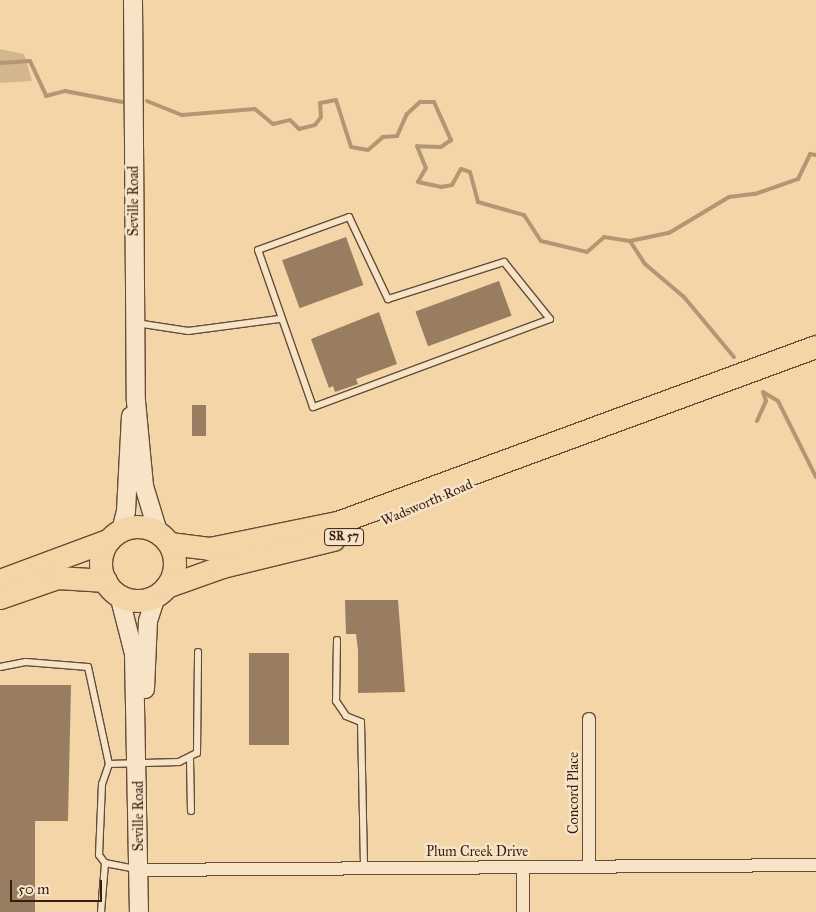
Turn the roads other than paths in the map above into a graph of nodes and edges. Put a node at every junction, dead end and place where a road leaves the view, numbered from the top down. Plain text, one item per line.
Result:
1 (132, 0) edge
2 (279, 318) junction
3 (135, 323) junction
4 (816, 347) edge
5 (136, 402) junction
6 (510, 462) junction
7 (115, 536) junction
8 (164, 538) junction
9 (0, 581) edge
10 (112, 588) junction
11 (162, 592) junction
12 (0, 598) edge
13 (337, 640) dead end
14 (198, 652) dead end
15 (0, 667) edge
16 (589, 719) dead end
17 (139, 757) junction
18 (190, 759) junction
19 (109, 764) junction
20 (191, 811) dead end
21 (105, 863) junction
22 (816, 865) edge
23 (589, 866) junction
24 (523, 867) junction
25 (364, 868) junction
26 (139, 870) junction
27 (101, 912) edge
28 (139, 912) edge
29 (523, 912) edge

1 - 3 street, Seville Road
2 - 2 lane
2 - 3 lane
3 - 5 street, Seville Road
4 - 6 highway, Wadsworth Road / SR 57
5 - 7 street, Seville Road
5 - 8 street, Seville Road
6 - 8 highway, Wadsworth Road / SR 57
6 - 11 highway, Wadsworth Road / SR 57
7 - 8 highway, Wadsworth Road / SR 57
7 - 9 highway, Wadsworth Road / SR 57
7 - 10 highway
8 - 11 highway
10 - 11 highway, Wadsworth Road / SR 57
10 - 12 highway, Wadsworth Road / SR 57
10 - 17 street, Seville Road
11 - 17 street, Seville Road
13 - 25 lane
14 - 18 lane
15 - 19 lane
16 - 23 street, Concord Place
17 - 18 lane
17 - 19 lane
17 - 26 street, Seville Road
18 - 20 lane
19 - 21 lane
21 - 26 lane
21 - 27 lane
22 - 23 street, Plum Creek Drive
23 - 24 street, Plum Creek Drive
24 - 25 street, Plum Creek Drive
24 - 29 street
25 - 26 street, Plum Creek Drive
26 - 28 street, Seville Road

